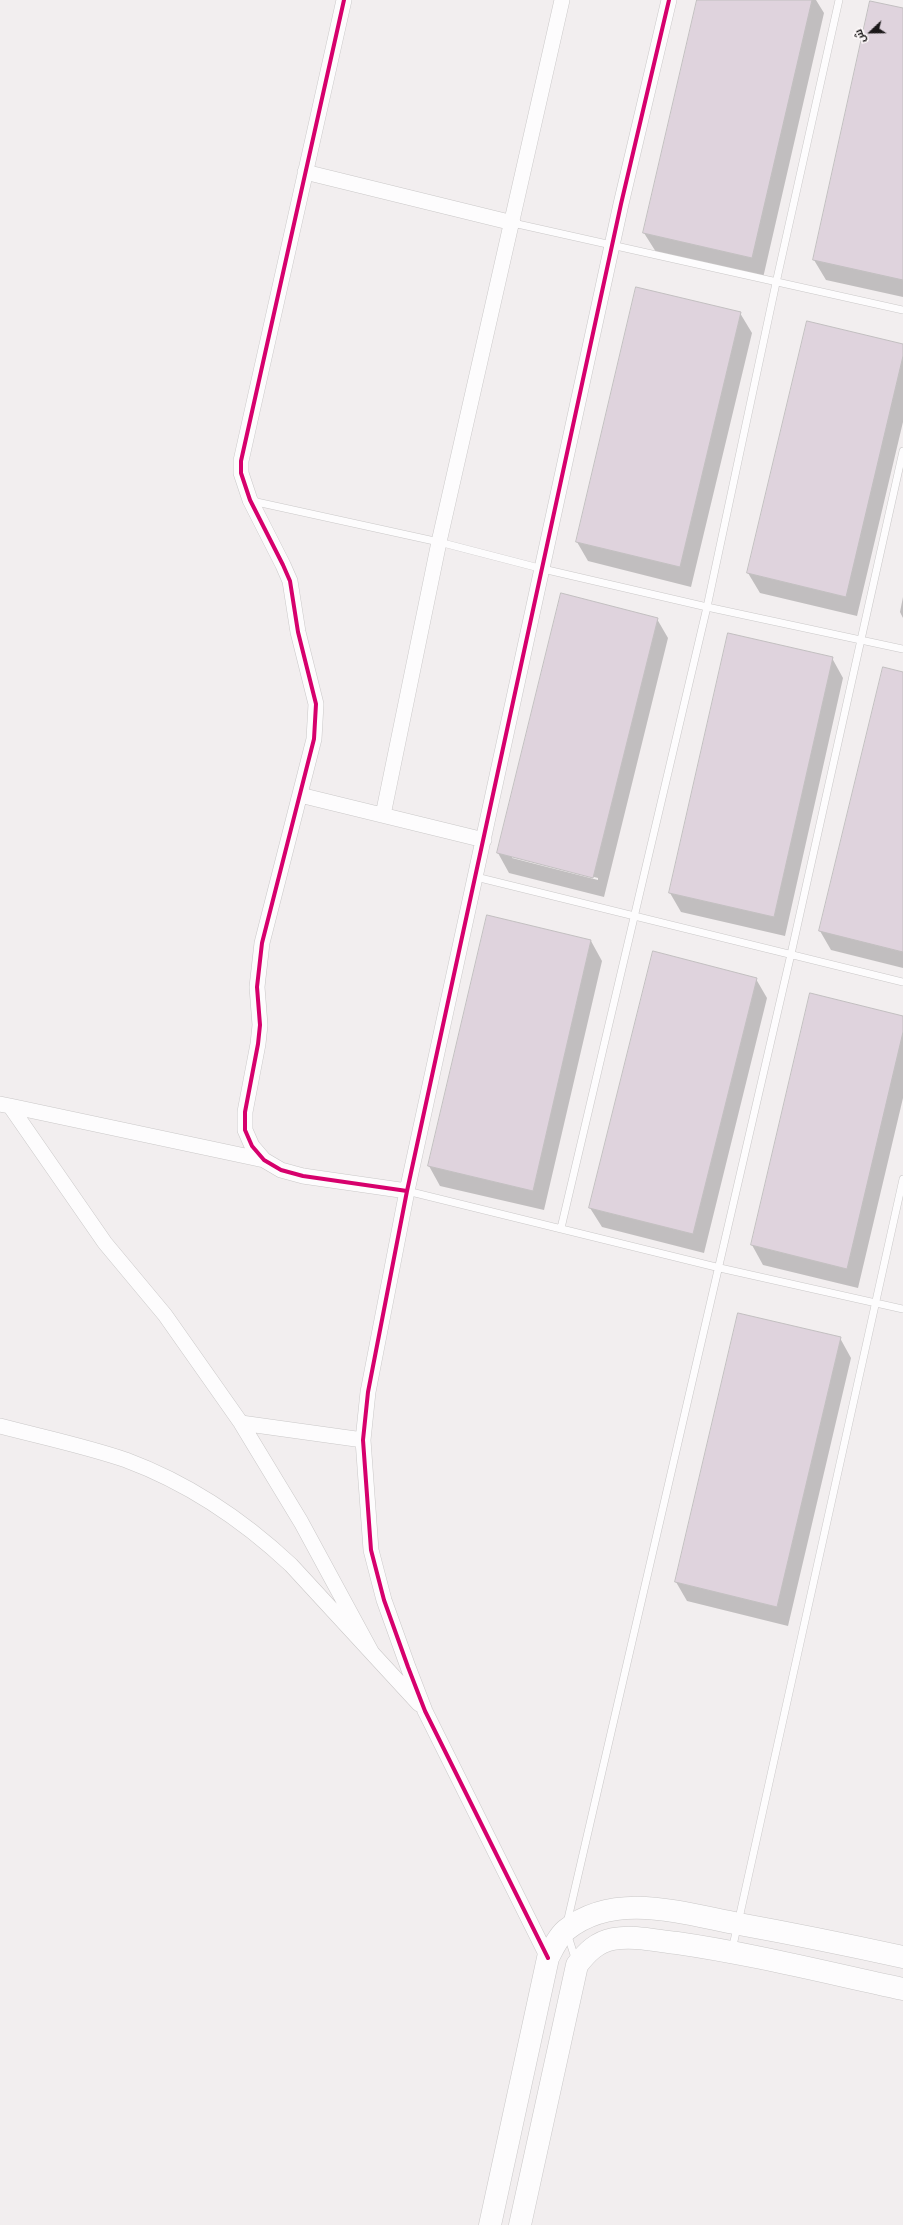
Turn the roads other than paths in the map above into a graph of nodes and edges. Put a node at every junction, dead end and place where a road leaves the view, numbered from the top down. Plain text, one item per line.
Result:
1 (344, 0) edge
2 (562, 0) edge
3 (670, 0) edge
4 (839, 0) edge
5 (305, 172) junction
6 (513, 223) junction
7 (613, 246) junction
8 (776, 283) junction
9 (903, 310) edge
10 (903, 451) edge
11 (250, 500) junction
12 (439, 542) junction
13 (543, 569) junction
14 (707, 607) junction
15 (862, 640) junction
16 (903, 649) edge
17 (300, 795) junction
18 (383, 815) junction
19 (484, 840) junction
20 (476, 877) junction
21 (634, 917) junction
22 (791, 954) junction
23 (903, 982) edge
24 (5, 1105) edge
25 (264, 1160) junction
26 (903, 1179) edge
27 (407, 1191) junction
28 (561, 1228) junction
29 (720, 1268) junction
30 (876, 1303) junction
31 (903, 1309) edge
32 (241, 1423) junction
33 (0, 1426) edge
34 (363, 1440) junction
35 (372, 1653) junction
36 (424, 1711) junction
37 (738, 1924) junction
38 (566, 1930) junction
39 (732, 1952) junction
40 (903, 1956) edge
41 (548, 1958) junction
42 (577, 1965) junction
43 (903, 1989) edge
44 (490, 2225) edge
45 (520, 2225) edge

1 - 5 street
2 - 6 street
3 - 7 street
4 - 8 lane
5 - 6 street
5 - 11 street
6 - 7 lane
6 - 12 street
7 - 8 lane
7 - 13 street
8 - 9 lane
8 - 14 lane
10 - 15 lane
11 - 12 lane
11 - 17 street
12 - 13 lane
12 - 18 street
13 - 14 lane
13 - 19 street
14 - 15 lane
14 - 21 lane
15 - 16 lane
15 - 22 lane
17 - 18 street
17 - 25 street
18 - 19 street
19 - 20 street
20 - 21 lane
20 - 27 street
21 - 22 lane
21 - 28 lane
22 - 23 lane
22 - 29 lane
24 - 25 street
24 - 32 street
25 - 27 street
26 - 30 lane
27 - 28 lane
27 - 34 street
28 - 29 lane
29 - 30 lane
29 - 38 lane
30 - 31 lane
30 - 37 lane
32 - 34 street
32 - 35 street
33 - 35 street
34 - 36 street
35 - 36 street
36 - 41 street
37 - 38 main road
37 - 39 lane
37 - 40 main road
38 - 41 main road
38 - 42 lane
39 - 42 main road
39 - 43 main road
41 - 44 main road
42 - 45 main road

